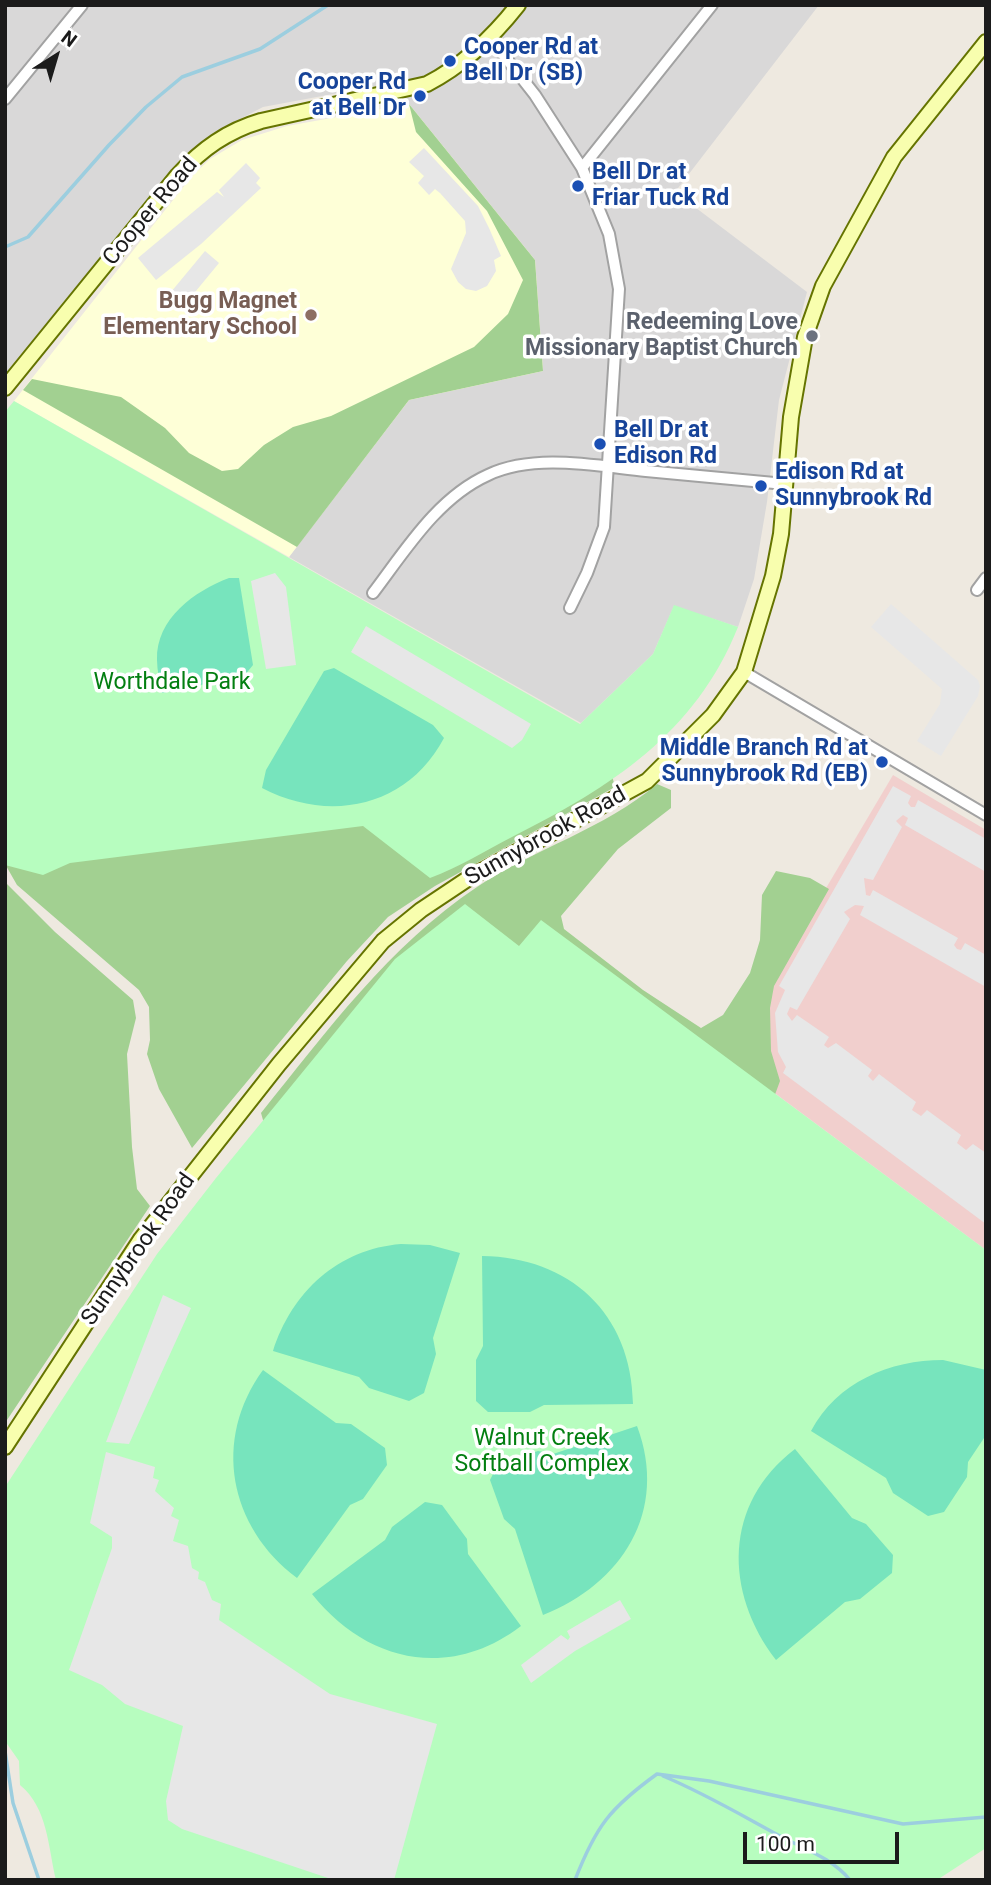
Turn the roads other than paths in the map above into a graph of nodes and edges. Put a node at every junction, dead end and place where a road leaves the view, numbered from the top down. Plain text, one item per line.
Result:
1 (82, 5) edge
2 (518, 5) edge
3 (712, 5) edge
4 (491, 39) junction
5 (986, 42) edge
6 (5, 99) edge
7 (582, 168) junction
8 (5, 388) edge
9 (608, 467) junction
10 (785, 484) junction
11 (986, 578) edge
12 (977, 590) dead end
13 (373, 593) dead end
14 (570, 608) dead end
15 (744, 672) junction
16 (986, 815) edge
17 (5, 1447) edge

1 - 6 street
2 - 4 main road, Cooper Road
3 - 7 street
4 - 7 street
4 - 8 main road, Cooper Road
5 - 10 main road, Sunnybrook Road
7 - 9 street
9 - 10 street
9 - 13 street
9 - 14 street
10 - 15 main road, Sunnybrook Road
11 - 12 street
15 - 16 street
15 - 17 main road, Sunnybrook Road

